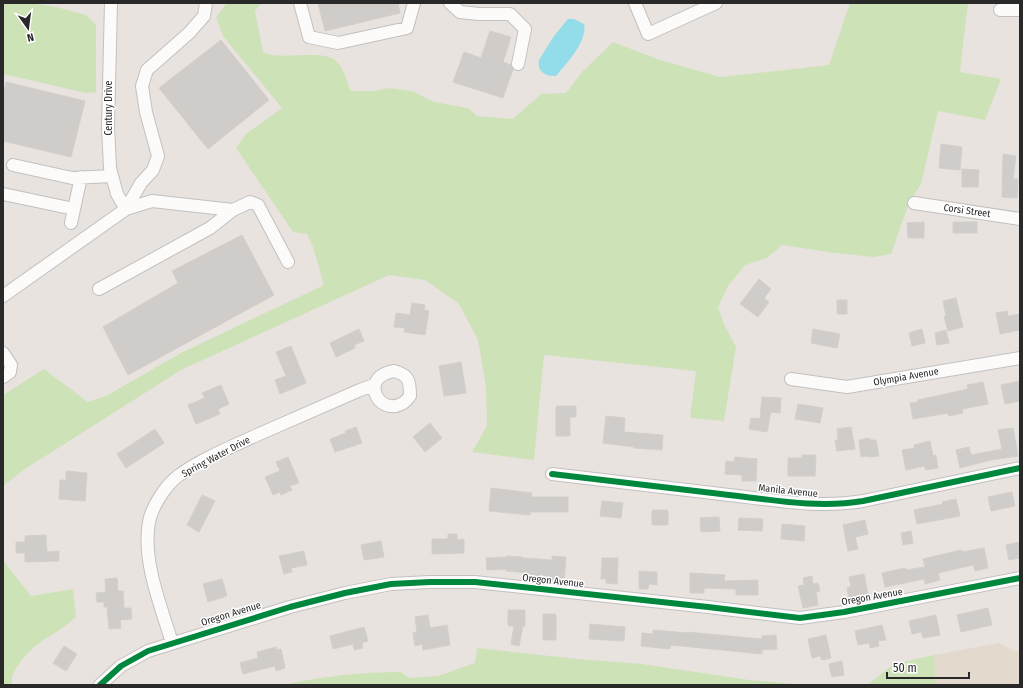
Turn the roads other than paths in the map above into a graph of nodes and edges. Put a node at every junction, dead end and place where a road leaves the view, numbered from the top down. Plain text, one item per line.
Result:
1 (111, 3) edge
2 (206, 3) edge
3 (300, 3) edge
4 (414, 3) edge
5 (450, 3) edge
6 (635, 3) edge
7 (716, 3) edge
8 (1017, 7) edge
9 (1000, 10) dead end
10 (518, 64) dead end
11 (13, 165) dead end
12 (112, 176) junction
13 (81, 178) junction
14 (3, 194) edge
15 (914, 204) dead end
16 (74, 209) junction
17 (126, 209) junction
18 (233, 210) junction
19 (1020, 219) edge
20 (70, 223) dead end
21 (288, 262) dead end
22 (99, 288) dead end
23 (3, 296) edge
24 (3, 352) edge
25 (1020, 358) edge
26 (3, 376) edge
27 (791, 379) dead end
28 (374, 385) dead end
29 (1020, 468) edge
30 (552, 474) dead end
31 (1020, 578) edge
32 (172, 643) junction
33 (100, 685) edge

1 - 12 street, Century Drive
2 - 17 street
3 - 4 street
5 - 10 street
6 - 7 street
8 - 9 street
11 - 13 street
12 - 13 street
12 - 17 street, Century Drive
13 - 16 street
14 - 16 street
15 - 19 street, Corsi Street
16 - 20 street
17 - 18 street
17 - 23 street
18 - 21 street
18 - 22 street
24 - 26 street
25 - 27 street, Olympia Avenue
28 - 32 street, Spring Water Drive
29 - 30 street, Manila Avenue
31 - 32 street, Oregon Avenue
32 - 33 street, Oregon Avenue

